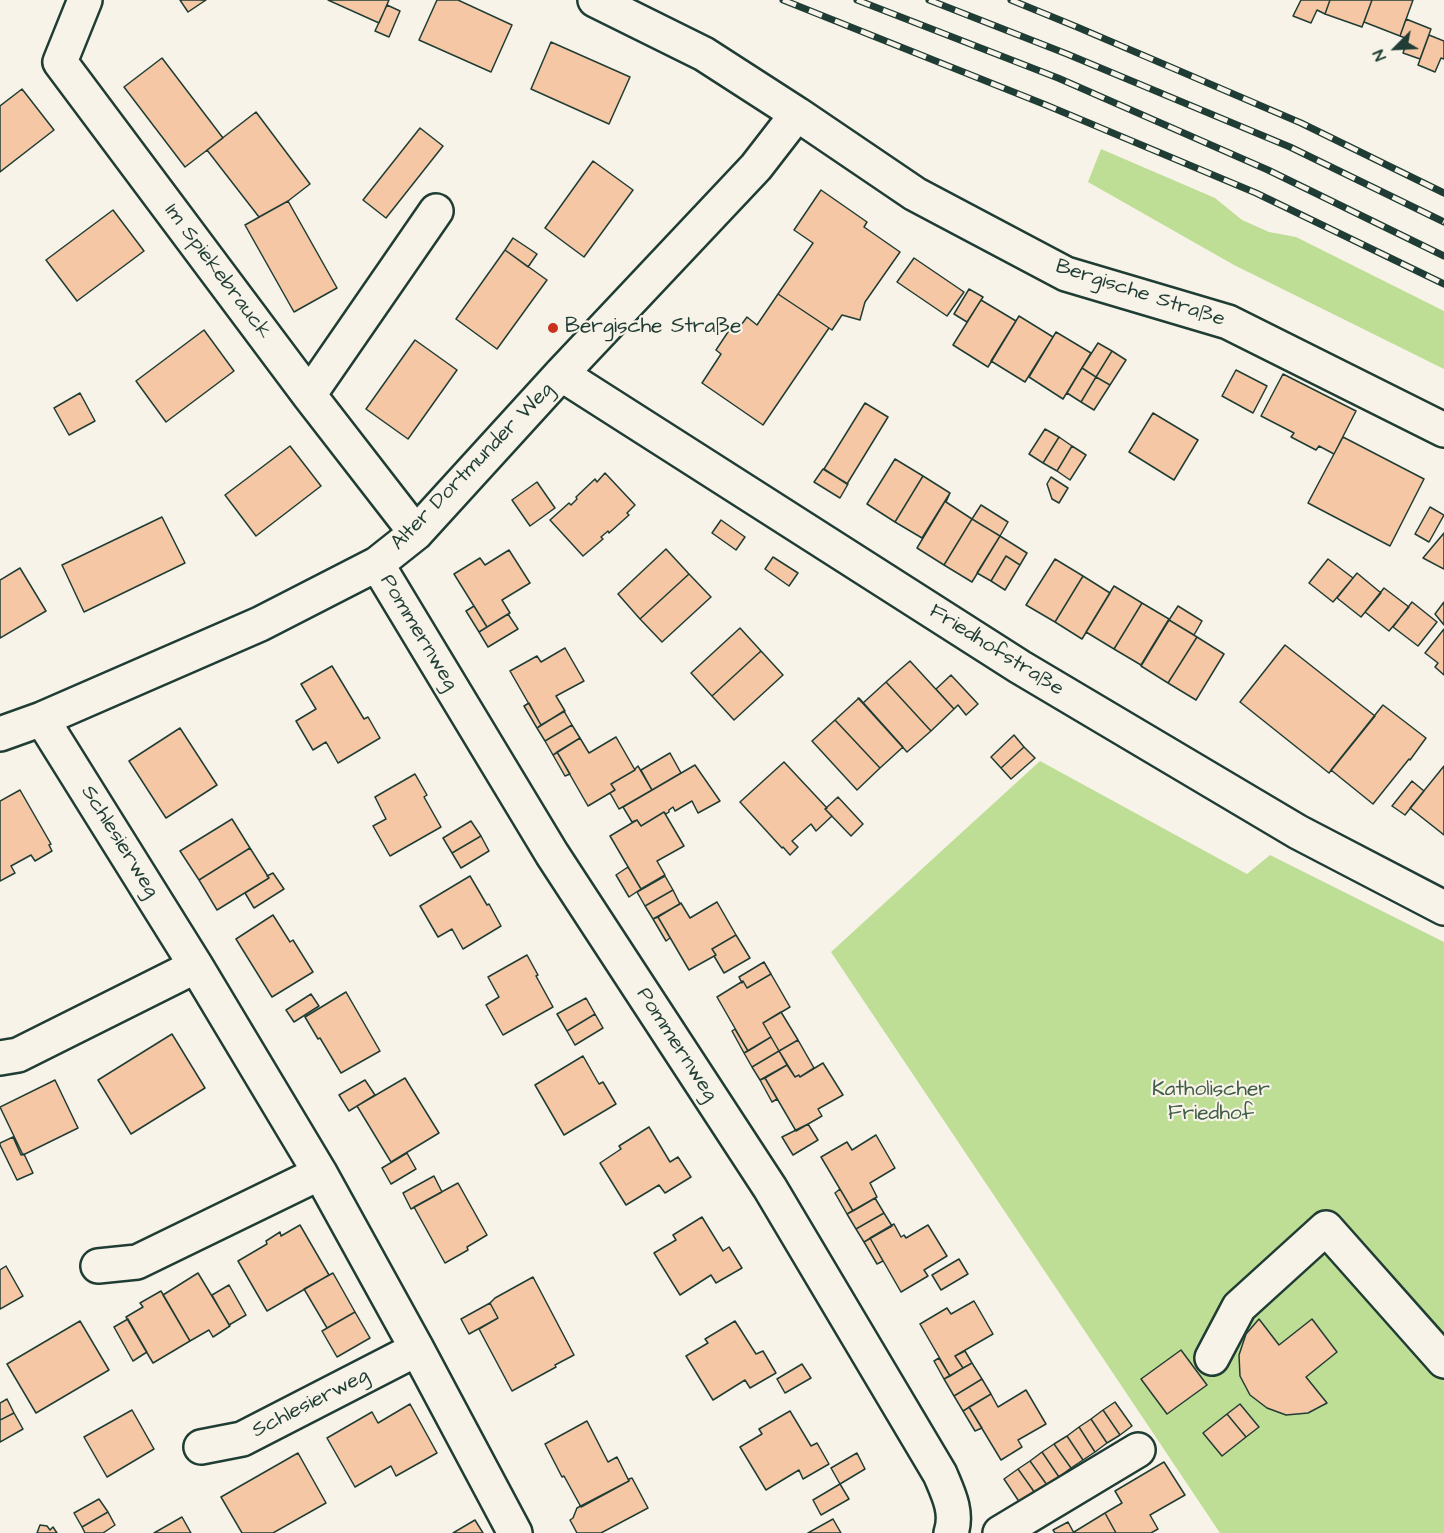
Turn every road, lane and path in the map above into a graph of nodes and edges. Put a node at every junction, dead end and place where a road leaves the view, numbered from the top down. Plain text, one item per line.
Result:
1 (85, 0) edge
2 (595, 0) edge
3 (797, 114) junction
4 (436, 210) dead end
5 (561, 374) junction
6 (309, 395) junction
7 (1444, 430) edge
8 (416, 533) junction
9 (377, 564) junction
10 (42, 719) junction
11 (0, 734) edge
12 (1444, 908) edge
13 (196, 966) junction
14 (0, 1058) edge
15 (320, 1173) junction
16 (98, 1266) dead end
17 (417, 1349) junction
18 (1212, 1358) dead end
19 (1444, 1361) edge
20 (201, 1448) dead end
21 (1138, 1450) dead end
22 (961, 1531) edge
23 (515, 1533) edge
24 (1000, 1533) edge

1 - 6 street, Im Spiekebrauck
2 - 3 street, Bergische Straße
3 - 5 street, Alter Dortmunder Weg
3 - 7 street, Bergische Straße
4 - 6 street
5 - 8 street, Alter Dortmunder Weg
5 - 12 street, Friedhofstraße
6 - 8 street, Im Spiekebrauck
8 - 9 street, Alter Dortmunder Weg
9 - 10 street, Alter Dortmunder Weg
9 - 22 street, Pommernweg
10 - 11 street, Alter Dortmunder Weg
10 - 13 street, Schlesierweg
13 - 14 street
13 - 15 street, Schlesierweg
15 - 16 street
15 - 17 street, Schlesierweg
17 - 20 street, Schlesierweg
17 - 23 street, Schlesierweg
18 - 19 street
21 - 24 street

